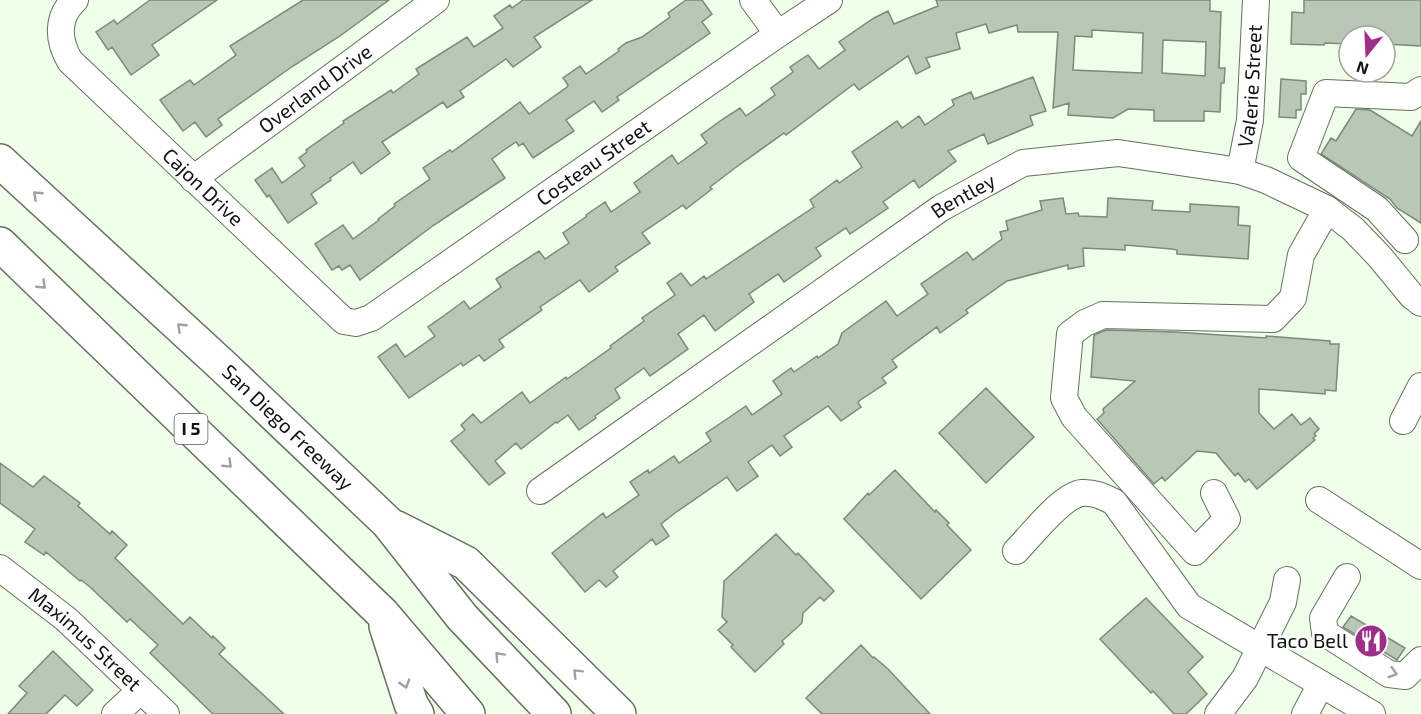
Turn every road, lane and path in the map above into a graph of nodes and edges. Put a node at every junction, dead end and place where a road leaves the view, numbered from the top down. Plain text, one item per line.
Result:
1 (75, 0) edge
2 (436, 0) edge
3 (753, 0) edge
4 (829, 0) edge
5 (1256, 0) edge
6 (778, 34) junction
7 (1421, 90) edge
8 (0, 161) edge
9 (1240, 171) junction
10 (193, 178) junction
11 (1327, 209) junction
12 (1413, 238) edge
13 (0, 244) edge
14 (1380, 256) junction
15 (1421, 303) edge
16 (356, 323) joint
17 (1421, 386) edge
18 (1403, 421) dead end
19 (540, 491) dead end
20 (1214, 493) dead end
21 (1318, 500) dead end
22 (388, 523) junction
23 (1016, 551) dead end
24 (1195, 552) junction
25 (1421, 566) edge
26 (0, 568) edge
27 (1347, 577) dead end
28 (1170, 579) junction
29 (1287, 580) dead end
30 (382, 613) junction
31 (1260, 647) junction
32 (1421, 660) edge
33 (1321, 684) junction
34 (141, 690) junction
35 (115, 714) edge
36 (166, 714) edge
37 (417, 714) edge
38 (468, 714) edge
39 (554, 714) edge
40 (619, 714) edge
41 (1218, 714) edge
42 (1305, 714) edge
43 (1372, 714) edge

1 - 10 street, Cajon Drive
2 - 10 street, Overland Drive
3 - 6 street
4 - 6 street, Costeau Street
5 - 9 street, Valerie Street
6 - 16 street, Costeau Street
7 - 12 street
22 -> 8 highway, San Diego Freeway
9 - 11 street, Bentley
9 - 19 street, Bentley
10 - 16 street, Cajon Drive
11 - 14 street, Bentley
11 - 24 street
12 - 14 street
13 -> 30 highway, I 5
14 - 15 street, Bentley
17 - 18 street
20 - 24 street
21 - 25 street
39 -> 22 highway, San Diego Freeway
40 -> 22 highway
23 - 28 street
24 - 28 street
26 - 34 street, Maximus Street
27 -> 32 street
28 - 31 street
29 - 31 street
30 -> 37 highway
30 - 38 highway, I 5
31 - 33 street
31 - 41 street
33 - 42 street
33 - 43 street
34 - 35 street
34 - 36 street, Maximus Street

